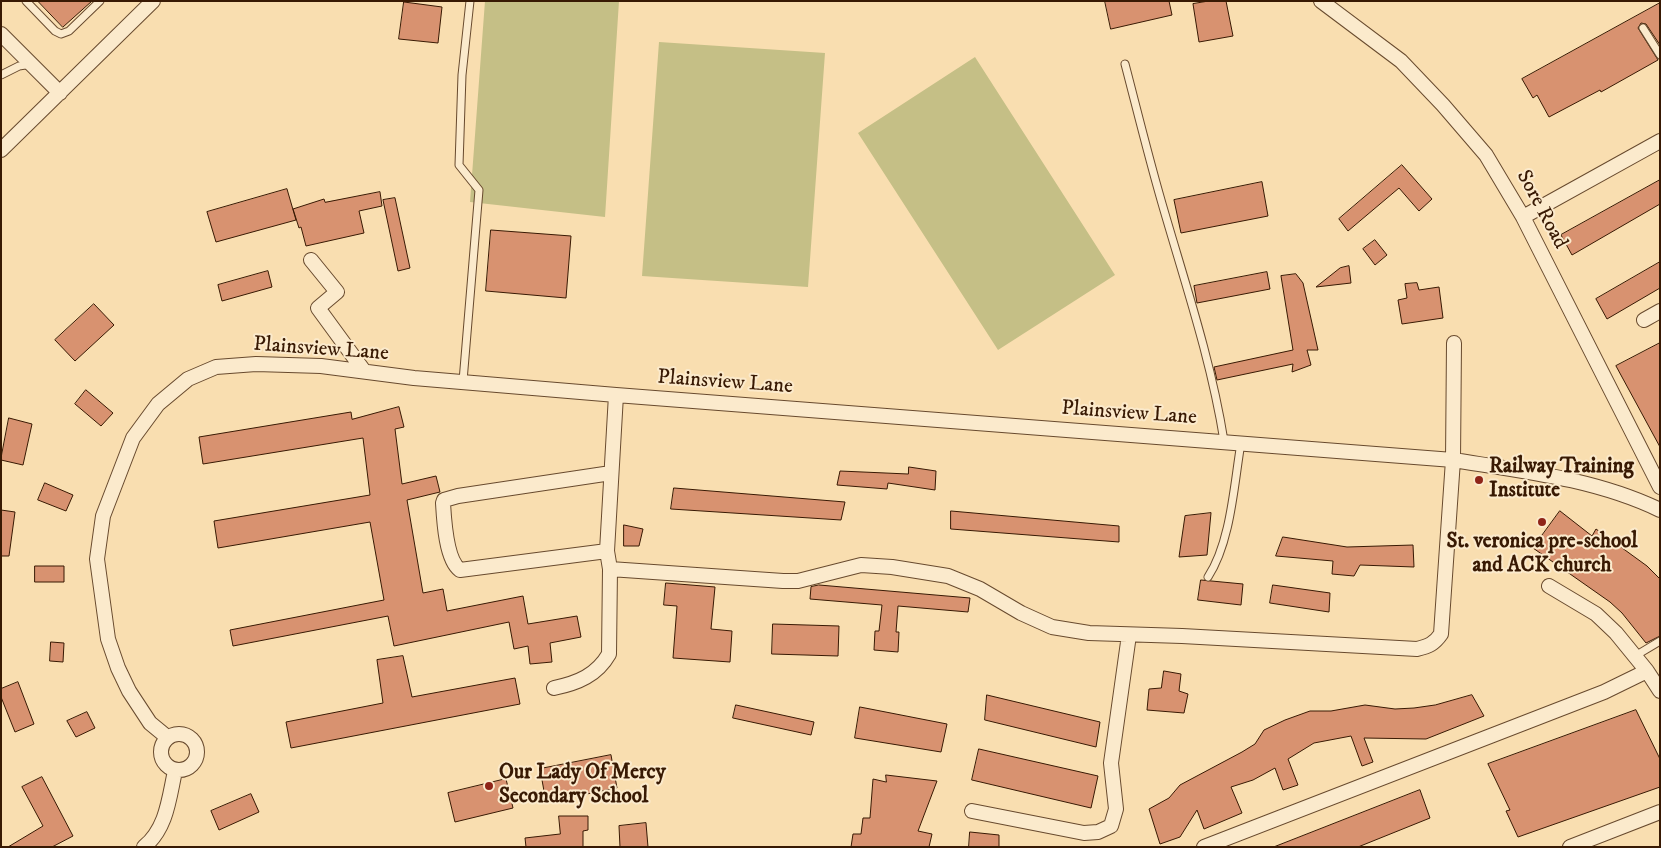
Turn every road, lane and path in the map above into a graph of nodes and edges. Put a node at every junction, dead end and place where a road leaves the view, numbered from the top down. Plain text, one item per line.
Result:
1 (26, 1) edge
2 (100, 1) edge
3 (152, 1) edge
4 (470, 1) edge
5 (1321, 1) edge
6 (1643, 28) dead end
7 (1, 34) edge
8 (1660, 55) edge
9 (32, 64) junction
10 (1125, 64) dead end
11 (1, 75) edge
12 (60, 93) junction
13 (1660, 141) edge
14 (1, 150) edge
15 (1524, 217) junction
16 (311, 260) dead end
17 (1660, 311) edge
18 (1644, 320) dead end
19 (1454, 343) dead end
20 (364, 371) junction
21 (464, 381) junction
22 (616, 395) junction
23 (1224, 442) junction
24 (1241, 443) junction
25 (1453, 460) junction
26 (611, 473) junction
27 (1660, 487) edge
28 (1660, 510) edge
29 (607, 551) junction
30 (610, 568) junction
31 (1208, 577) dead end
32 (1549, 586) dead end
33 (1129, 635) junction
34 (1660, 641) edge
35 (1636, 656) junction
36 (1647, 671) junction
37 (554, 688) dead end
38 (1660, 691) edge
39 (167, 737) junction
40 (175, 770) junction
41 (972, 810) dead end
42 (1660, 812) edge
43 (144, 847) edge
44 (1204, 847) edge
45 (1570, 847) edge

1 - 2 lane
3 - 12 street
4 - 21 lane
5 - 15 street, Sore Road
6 - 8 lane
7 - 9 street
9 - 11 lane
9 - 12 street
10 - 23 lane
12 - 14 street
13 - 15 street
15 - 27 street, Sore Road
16 - 20 street
17 - 18 street
19 - 25 street
20 - 21 street, Plainsview Lane
20 - 39 street, Plainsview Lane
21 - 22 street, Plainsview Lane
22 - 23 street, Plainsview Lane
22 - 26 street
23 - 24 street, Plainsview Lane
24 - 25 street, Plainsview Lane
24 - 31 lane
25 - 28 street, Plainsview Lane
25 - 33 street
26 - 29 street
26 - 29 street
29 - 30 street
30 - 33 street
30 - 37 street
32 - 35 street
33 - 41 street
34 - 35 lane
35 - 36 street
36 - 38 street
36 - 44 street
39 - 40 street
39 - 40 street
40 - 43 street
42 - 45 street

